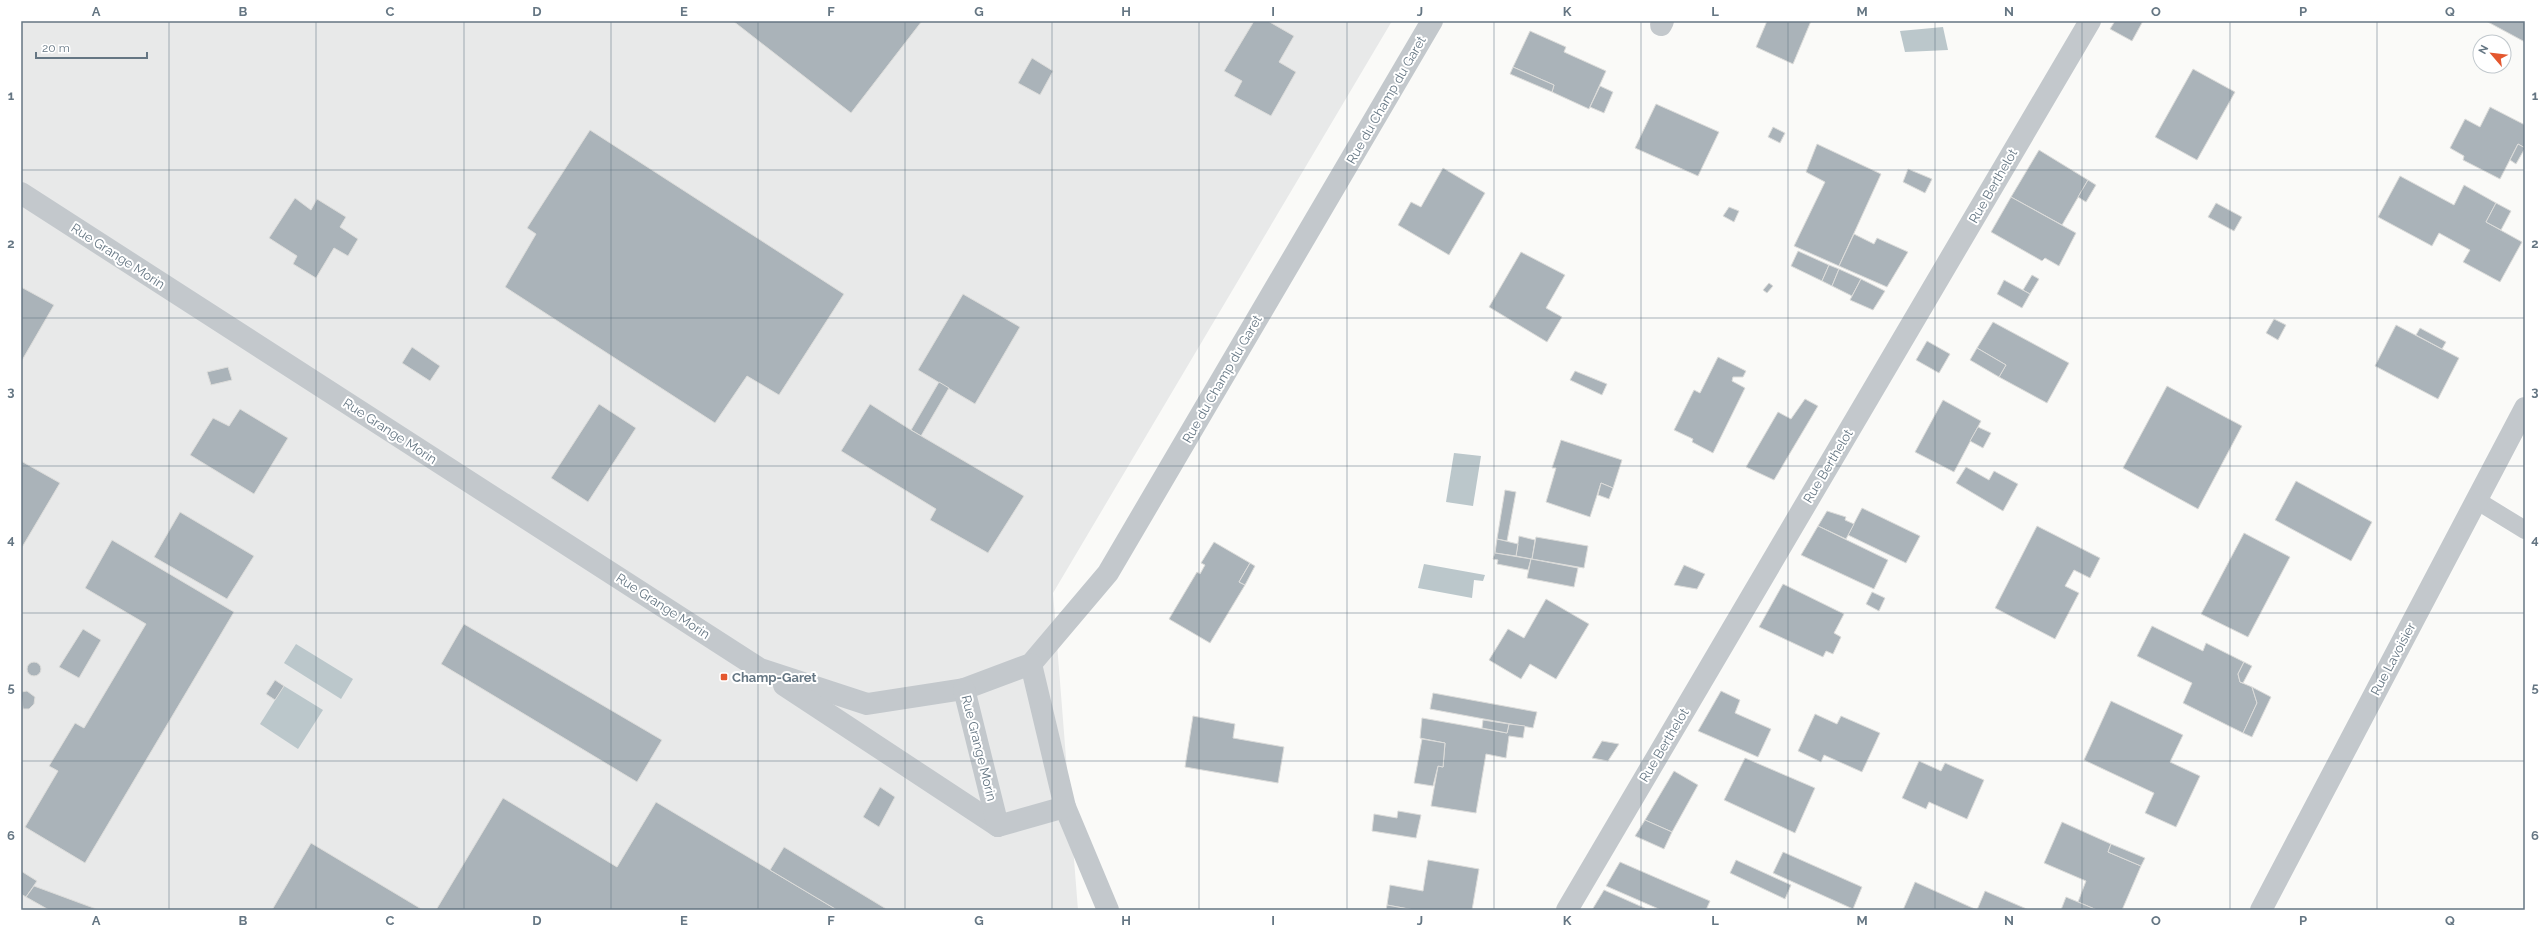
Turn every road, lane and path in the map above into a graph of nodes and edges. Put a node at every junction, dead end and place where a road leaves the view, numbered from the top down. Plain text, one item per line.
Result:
1 (1432, 21) edge
2 (2090, 21) edge
3 (21, 193) edge
4 (2525, 408) edge
5 (2476, 500) junction
6 (2525, 530) edge
7 (1031, 664) junction
8 (760, 669) junction
9 (964, 689) junction
10 (1065, 807) junction
11 (998, 826) junction
12 (1108, 910) edge
13 (1567, 910) edge
14 (2261, 910) edge

1 - 7 street, Rue du Champ du Garet
2 - 13 street, Rue Berthelot
3 - 8 street, Rue Grange Morin
4 - 5 street, Rue Lavoisier
5 - 6 lane
5 - 14 street, Rue Lavoisier
7 - 9 street, Rue du Champ du Garet
7 - 10 street
8 - 9 street, Rue Grange Morin
8 - 11 street, Rue Grange Morin
9 - 11 street, Rue Grange Morin
10 - 11 street
10 - 12 street

